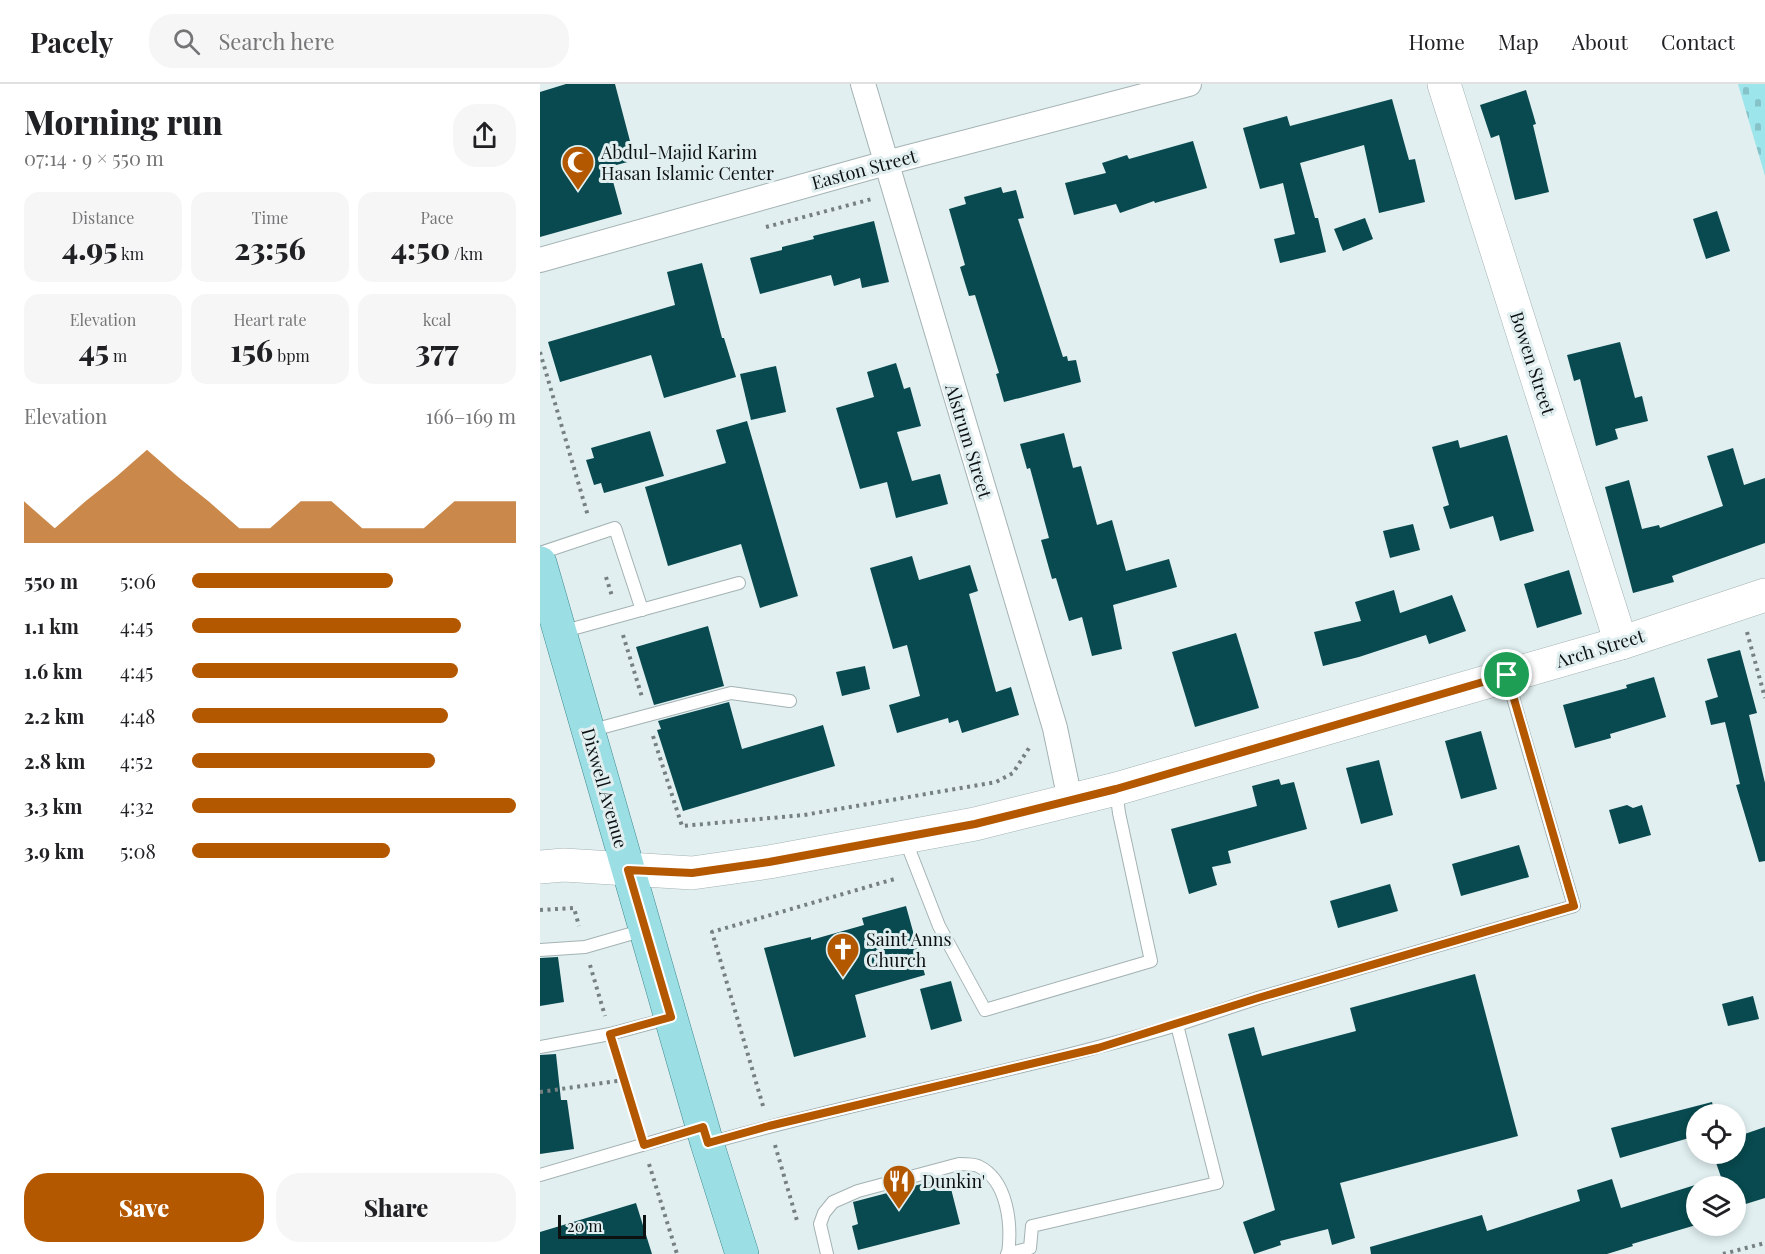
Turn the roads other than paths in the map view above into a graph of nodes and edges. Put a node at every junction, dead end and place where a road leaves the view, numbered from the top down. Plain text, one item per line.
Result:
1 (863, 84) edge
2 (1189, 84) edge
3 (1444, 84) edge
4 (886, 163) junction
5 (540, 260) edge
6 (540, 553) edge
7 (540, 563) edge
8 (739, 584) dead end
9 (1765, 596) edge
10 (642, 610) junction
11 (560, 632) junction
12 (1621, 643) junction
13 (1507, 675) junction
14 (790, 701) dead end
15 (588, 731) junction
16 (1116, 789) junction
17 (1070, 800) junction
18 (904, 838) junction
19 (540, 867) edge
20 (628, 870) junction
21 (645, 930) junction
22 (540, 950) edge
23 (671, 1017) junction
24 (1177, 1025) junction
25 (540, 1047) edge
26 (705, 1135) junction
27 (540, 1175) edge
28 (742, 1254) edge
29 (827, 1254) edge
30 (1008, 1254) edge

1 - 4 street, Alstrum Street
2 - 4 street, Easton Street
3 - 12 main road, Bowen Street
4 - 5 street, Easton Street
4 - 17 street, Alstrum Street
6 - 10 lane
7 - 11 main road, Dixwell Avenue
8 - 10 lane
9 - 12 main road, Arch Street
10 - 11 lane
11 - 15 main road, Dixwell Avenue
12 - 13 main road, Arch Street
13 - 16 main road, Arch Street
13 - 24 lane
14 - 15 lane
15 - 20 main road, Dixwell Avenue
16 - 17 main road, Arch Street
16 - 18 lane
17 - 18 main road, Arch Street
18 - 20 main road, Arch Street
19 - 20 main road, Arch Street
20 - 21 main road, Dixwell Avenue
21 - 22 lane
21 - 23 main road, Dixwell Avenue
23 - 25 lane
23 - 26 main road, Dixwell Avenue
24 - 26 lane
24 - 30 lane
26 - 27 lane
26 - 28 main road, Dixwell Avenue
29 - 30 lane

